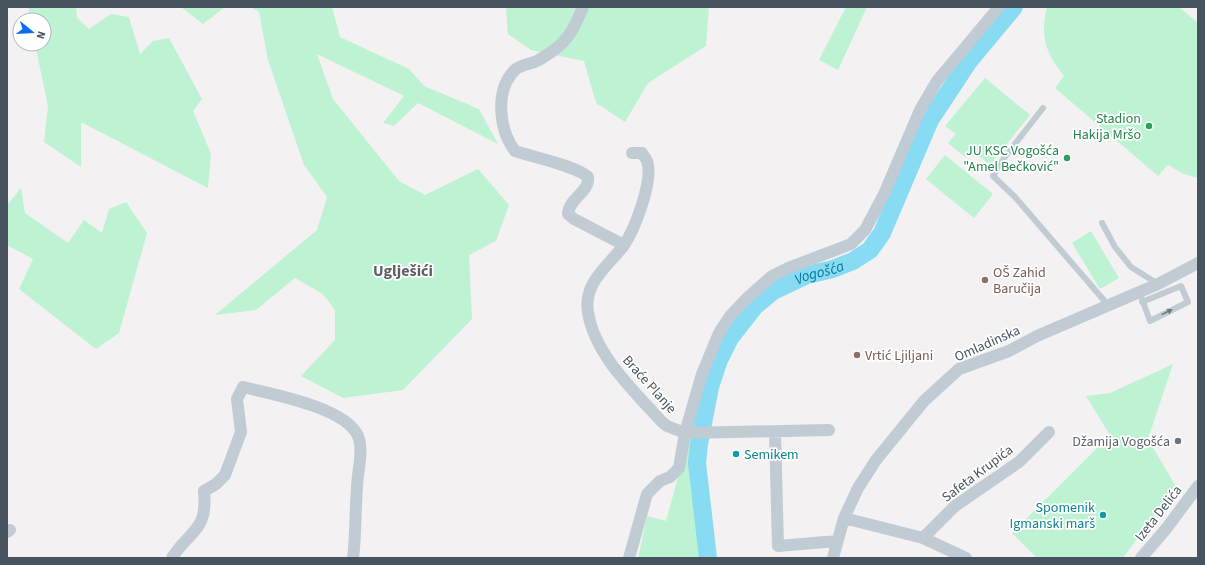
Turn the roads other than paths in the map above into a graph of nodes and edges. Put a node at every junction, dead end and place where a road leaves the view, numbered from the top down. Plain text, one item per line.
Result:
1 (583, 7) edge
2 (999, 7) edge
3 (1044, 108) dead end
4 (632, 153) dead end
5 (1102, 223) dead end
6 (624, 245) junction
7 (1198, 263) edge
8 (1158, 284) junction
9 (1141, 297) junction
10 (1108, 305) junction
11 (829, 430) dead end
12 (689, 432) junction
13 (775, 432) junction
14 (1049, 432) dead end
15 (1198, 486) edge
16 (844, 518) junction
17 (923, 538) junction
18 (837, 541) junction
19 (778, 552) edge
20 (172, 558) edge
21 (353, 558) edge
22 (629, 558) edge
23 (833, 558) edge
24 (966, 558) edge
25 (1141, 558) edge

1 - 6 street
2 - 12 street
3 - 10 lane
4 - 6 street, Braće Planje
5 - 8 lane
6 - 12 street, Braće Planje
7 - 8 street, Omladinska
8 - 9 street, Omladinska
9 -> 9 lane
9 - 10 street, Omladinska
10 - 16 street, Omladinska
11 - 13 street
12 - 13 street
12 - 22 street
13 - 19 street
14 - 17 street, Safeta Krupića
15 - 25 street, Izeta Delića
16 - 17 street
16 - 18 street, Omladinska
17 - 24 street
18 - 19 street
18 - 23 street, Omladinska
20 - 21 street

